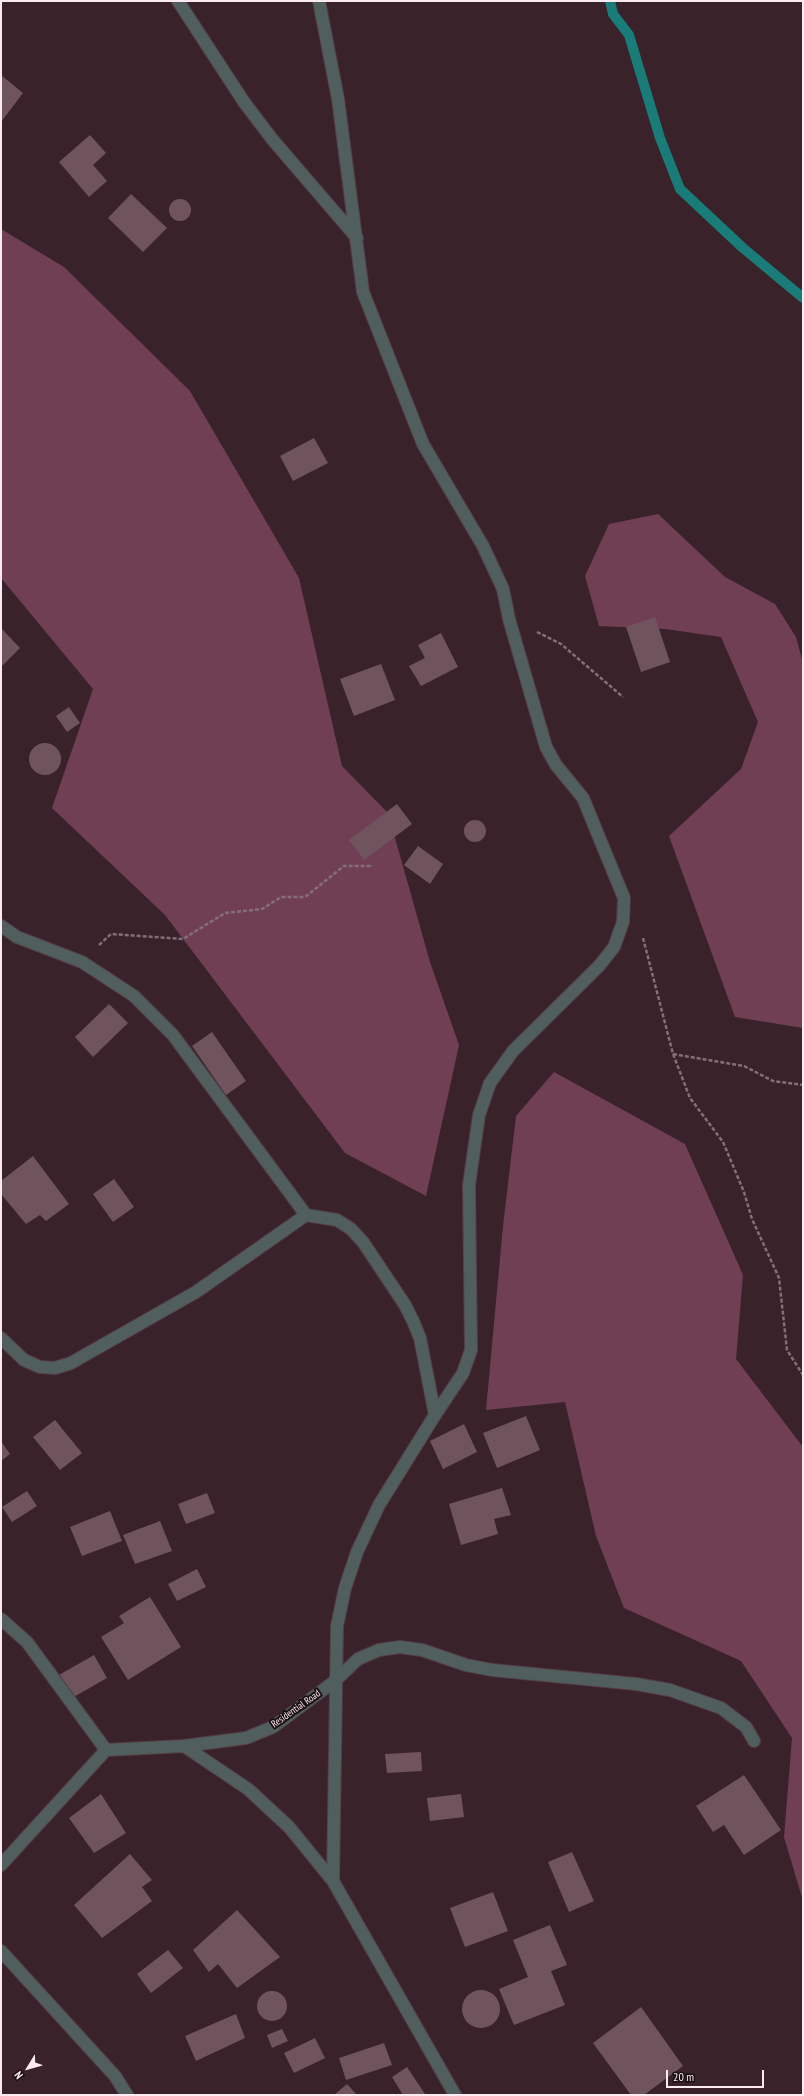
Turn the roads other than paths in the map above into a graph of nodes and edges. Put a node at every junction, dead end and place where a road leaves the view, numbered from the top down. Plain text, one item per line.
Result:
1 (318, 1) edge
2 (182, 2) edge
3 (357, 238) junction
4 (1, 926) edge
5 (306, 1215) junction
6 (1, 1338) edge
7 (434, 1415) junction
8 (1, 1619) edge
9 (335, 1681) junction
10 (754, 1741) dead end
11 (184, 1746) junction
12 (106, 1750) junction
13 (1, 1865) edge
14 (333, 1881) junction
15 (1, 1951) edge
16 (127, 2095) edge
17 (455, 2095) edge

1 - 3 street
2 - 3 street
3 - 7 street
4 - 5 street
5 - 6 street
5 - 7 street
7 - 9 street
8 - 12 street
9 - 10 street, Residential Road
9 - 11 street, Residential Road
9 - 14 street
11 - 12 street, Residential Road
11 - 14 street
12 - 13 street
14 - 17 street
15 - 16 street

